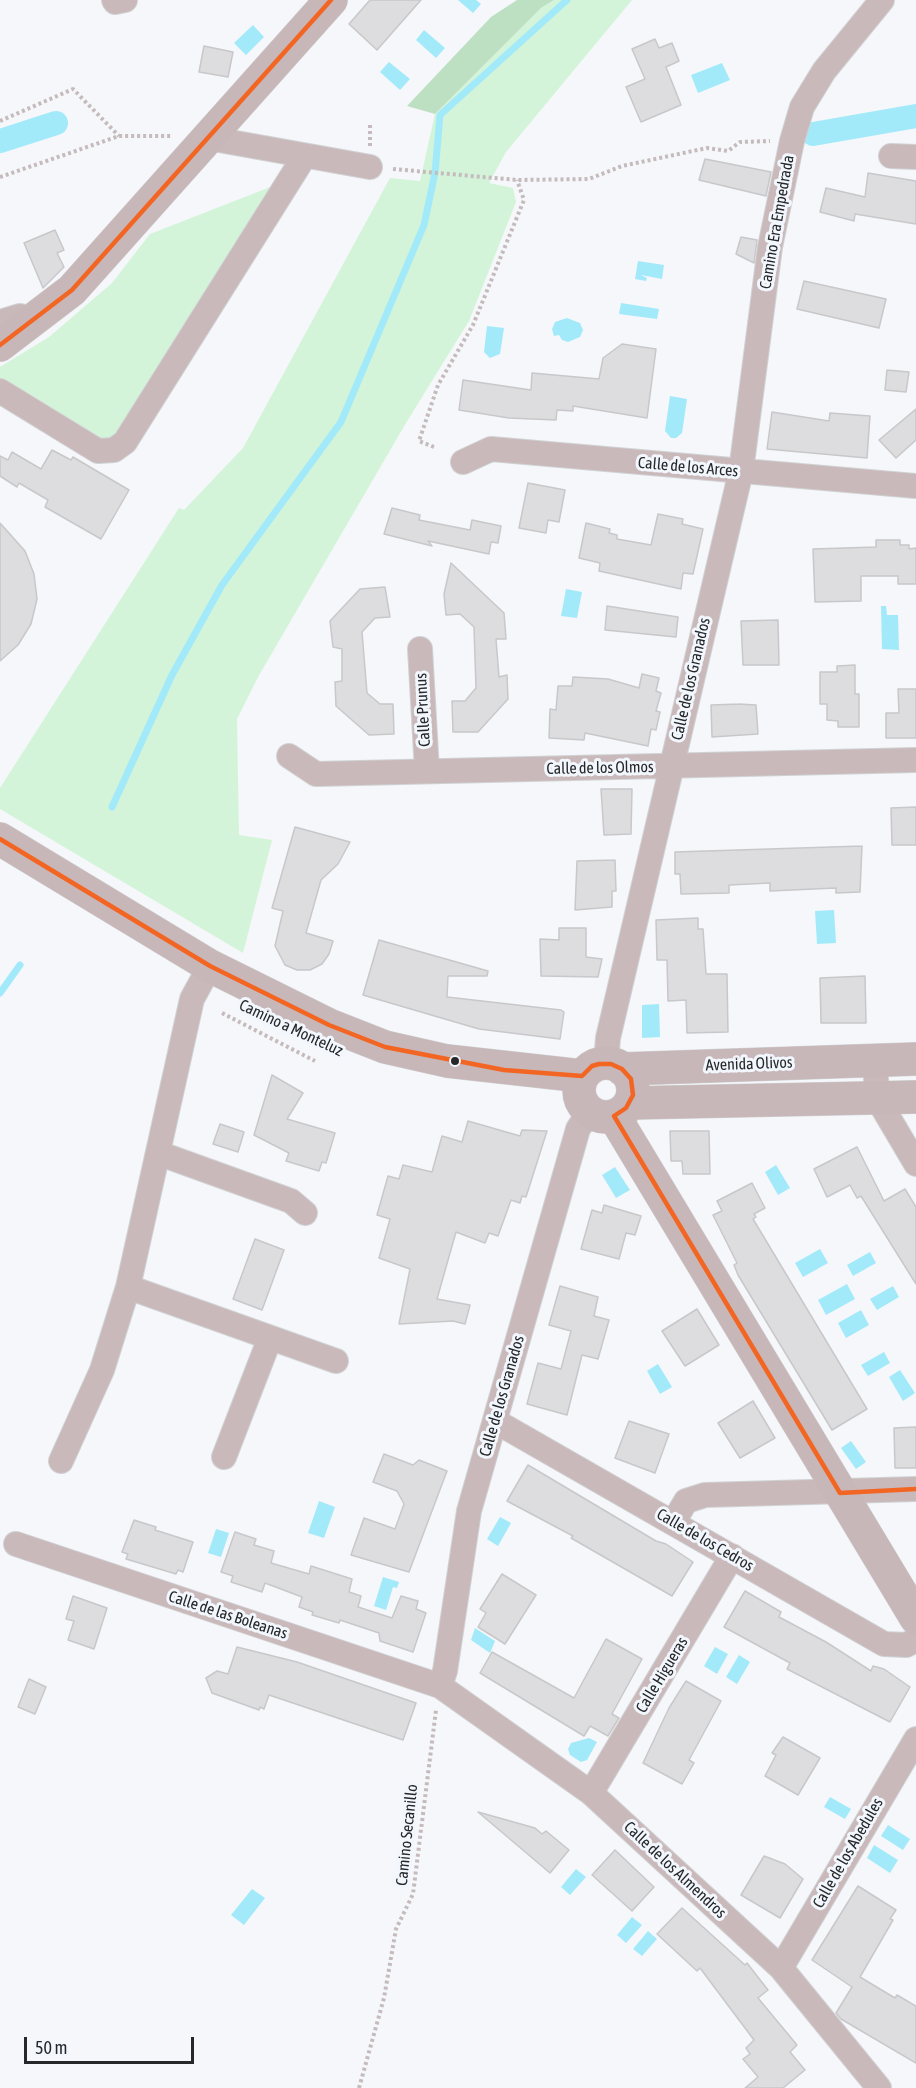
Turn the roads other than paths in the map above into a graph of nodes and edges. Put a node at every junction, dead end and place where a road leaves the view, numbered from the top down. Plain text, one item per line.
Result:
1 (114, 0) edge
2 (125, 0) edge
3 (332, 0) edge
4 (882, 0) edge
5 (208, 138) junction
6 (891, 156) dead end
7 (304, 157) junction
8 (916, 158) edge
9 (370, 167) road end
10 (33, 321) junction
11 (0, 322) edge
12 (0, 345) edge
13 (0, 391) edge
14 (463, 462) dead end
15 (741, 471) junction
16 (916, 486) edge
17 (420, 649) dead end
18 (289, 756) dead end
19 (916, 760) edge
20 (670, 766) junction
21 (427, 771) junction
22 (0, 839) edge
23 (0, 862) edge
24 (205, 973) junction
25 (916, 1059) edge
26 (875, 1060) junction
27 (603, 1091) junction
28 (916, 1097) edge
29 (877, 1098) junction
30 (158, 1154) junction
31 (916, 1164) edge
32 (305, 1213) dead end
33 (128, 1287) junction
34 (270, 1338) junction
35 (336, 1361) dead end
36 (495, 1421) junction
37 (224, 1457) dead end
38 (61, 1461) dead end
39 (916, 1490) edge
40 (840, 1492) junction
41 (674, 1521) junction
42 (16, 1544) dead end
43 (732, 1556) junction
44 (916, 1618) edge
45 (916, 1640) edge
46 (440, 1686) junction
47 (916, 1738) edge
48 (591, 1793) junction
49 (781, 1968) junction
50 (879, 2088) edge

1 - 2 street
3 - 5 street
4 - 15 street, Camino Era Empedrada
5 - 7 street
5 - 10 street
6 - 8 street
7 - 9 street
7 - 13 street
10 - 11 street
10 - 12 street
14 - 15 street, Calle de los Arces
15 - 16 street, Calle de los Arces
15 - 20 street, Calle de los Granados
17 - 21 street, Calle Prunus
18 - 21 street, Calle de los Olmos
19 - 20 street, Calle de los Olmos
20 - 21 street, Calle de los Olmos
20 - 27 street, Calle de los Granados
22 - 24 street, Camino a Monteluz
23 - 24 street, Camino a Monteluz
24 - 27 street, Camino a Monteluz
24 - 30 street
25 - 26 street, Avenida Olivos
26 - 27 street, Avenida Olivos
26 - 29 street
27 - 29 street
27 - 36 street, Calle de los Granados
27 - 40 street
28 - 29 street
29 - 31 street
30 - 32 street
30 - 33 street
33 - 34 street
33 - 38 street
34 - 35 street
34 - 37 street
36 - 41 street, Calle de los Cedros
36 - 46 street, Calle de los Granados
39 - 40 street
40 - 41 street
40 - 44 street
41 - 43 street, Calle de los Cedros
42 - 46 street, Calle de las Boleanas
43 - 45 street, Calle de los Cedros
43 - 48 street, Calle Higueras
46 - 48 street, Calle de los Almendros
47 - 49 street, Calle de los Abedules
48 - 49 street, Calle de los Almendros
49 - 50 street, Calle de los Almendros

